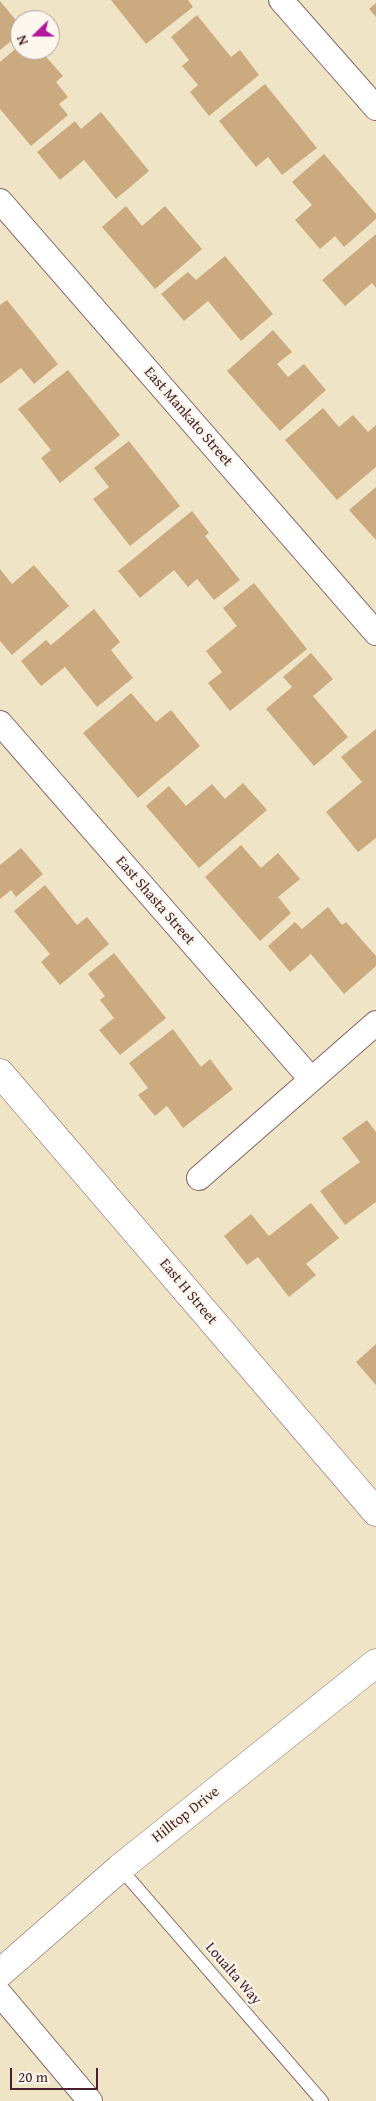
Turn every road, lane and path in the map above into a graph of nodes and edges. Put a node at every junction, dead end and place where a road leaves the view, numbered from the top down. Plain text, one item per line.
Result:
1 (281, 0) edge
2 (376, 108) edge
3 (0, 201) edge
4 (376, 633) edge
5 (0, 723) edge
6 (376, 1023) edge
7 (0, 1073) edge
8 (311, 1079) junction
9 (199, 1178) dead end
10 (376, 1512) edge
11 (376, 1663) edge
12 (120, 1868) junction
13 (0, 1973) edge
14 (0, 1994) edge
15 (90, 2101) edge
16 (322, 2101) edge

1 - 2 street
3 - 4 street, East Mankato Street
5 - 8 street, East Shasta Street
6 - 8 street
7 - 10 main road, East H Street
8 - 9 street
11 - 12 main road, Hilltop Drive
12 - 13 main road, Hilltop Drive
12 - 16 lane, Loualta Way
14 - 15 street

